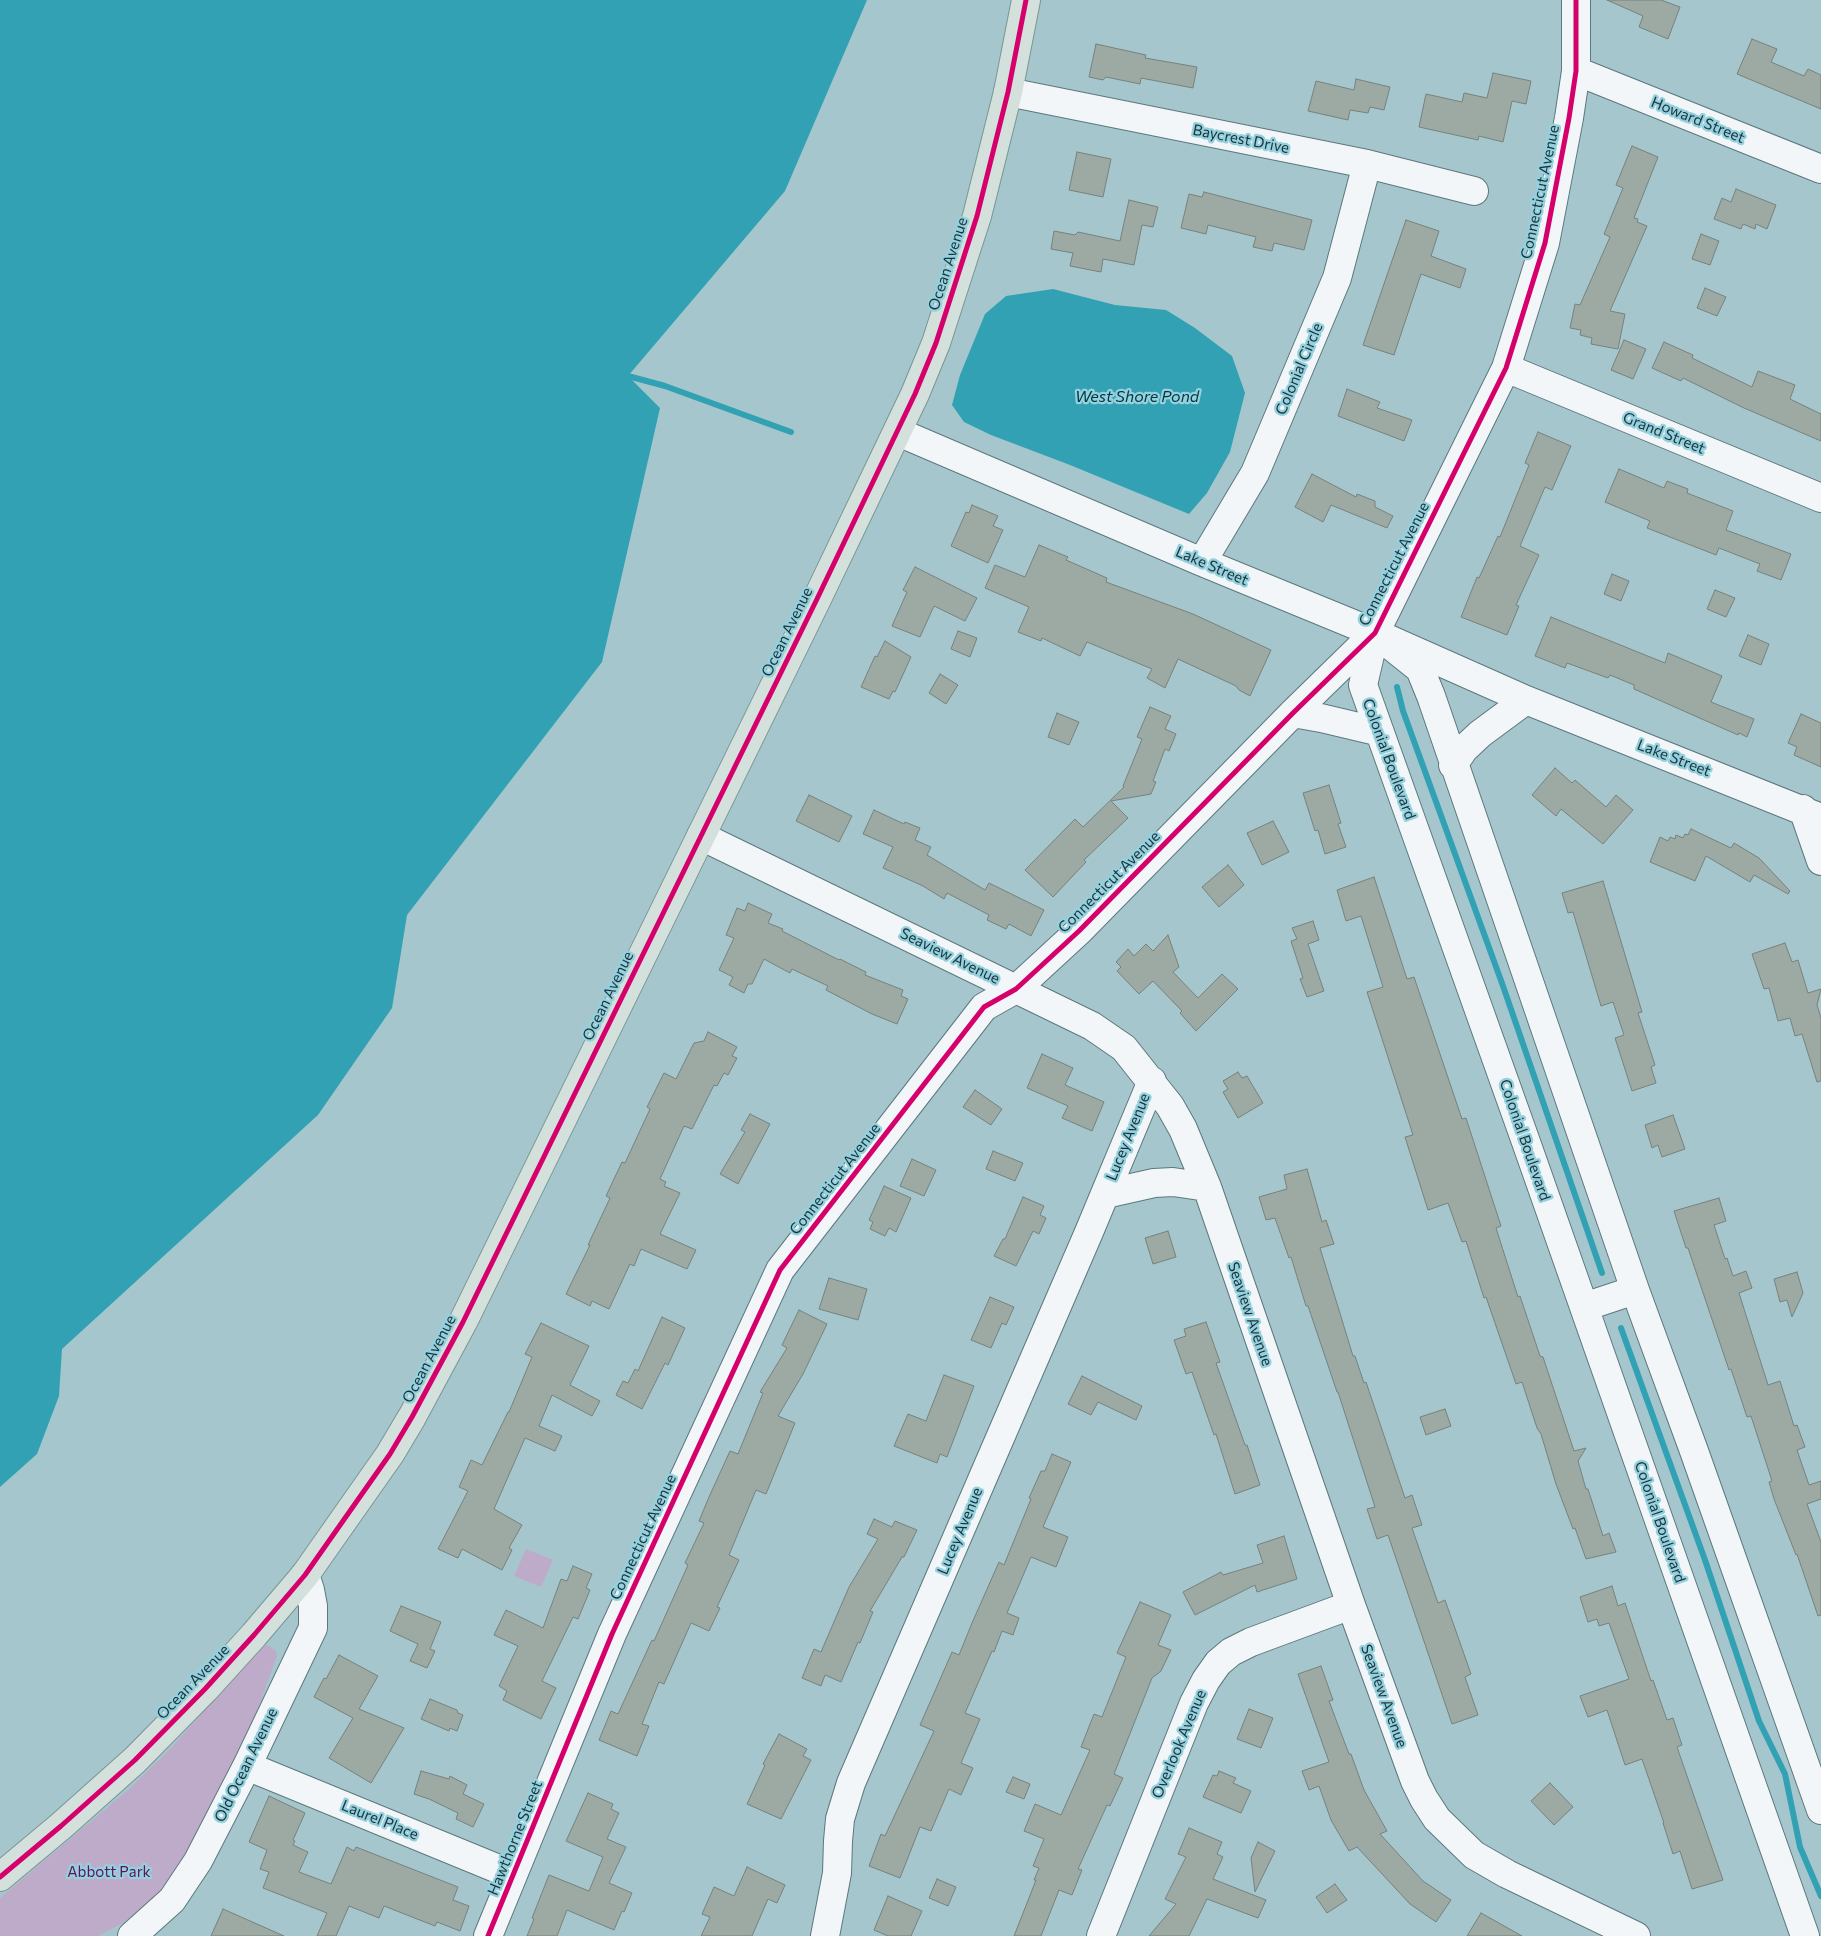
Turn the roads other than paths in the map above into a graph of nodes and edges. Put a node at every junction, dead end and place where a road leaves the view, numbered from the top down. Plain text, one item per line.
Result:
1 (1026, 0) edge
2 (1576, 0) edge
3 (1576, 71) junction
4 (1008, 92) junction
5 (1367, 164) junction
6 (1821, 169) edge
7 (1474, 191) dead end
8 (1506, 368) junction
9 (898, 432) junction
10 (1821, 498) edge
11 (1202, 562) junction
12 (1376, 633) junction
13 (1526, 700) junction
14 (1293, 713) junction
15 (1380, 732) junction
16 (1453, 765) junction
17 (1812, 814) edge
18 (701, 836) junction
19 (1821, 861) edge
20 (1016, 989) junction
21 (1152, 1081) junction
22 (1206, 1187) junction
23 (1105, 1194) junction
24 (1636, 1290) junction
25 (1584, 1307) junction
26 (304, 1575) junction
27 (1352, 1606) junction
28 (564, 1750) joint
29 (248, 1766) junction
30 (1821, 1810) edge
31 (513, 1875) junction
32 (0, 1877) edge
33 (132, 1936) edge
34 (488, 1936) edge
35 (825, 1936) edge
36 (1101, 1936) edge
37 (1636, 1936) edge
38 (1805, 1936) edge

1 - 4 main road, Ocean Avenue
2 - 3 street, Connecticut Avenue
3 - 6 street, Howard Street
3 - 8 street, Connecticut Avenue
4 - 5 street, Baycrest Drive
4 - 9 main road, Ocean Avenue
5 - 7 street, Baycrest Drive
5 - 11 street, Colonial Circle
8 - 10 street, Grand Street
8 - 12 street, Connecticut Avenue
9 - 11 street, Lake Street
9 - 18 main road, Ocean Avenue
11 - 12 street, Lake Street
12 - 13 street, Lake Street
12 - 14 street, Connecticut Avenue
12 - 15 street, Colonial Boulevard
12 - 16 street
13 - 16 street
13 - 17 street, Lake Street
14 - 15 street
14 - 20 street, Connecticut Avenue
15 - 25 street, Colonial Boulevard
16 - 24 street
17 - 19 street
18 - 20 street, Seaview Avenue
18 - 26 main road, Ocean Avenue
20 - 21 street, Seaview Avenue
20 - 28 street, Connecticut Avenue
21 - 22 street, Seaview Avenue
21 - 23 street, Lucey Avenue
22 - 23 street, Lucey Avenue
22 - 27 street, Seaview Avenue
23 - 35 street, Lucey Avenue
24 - 25 street
24 - 30 street
25 - 38 street, Colonial Boulevard
26 - 29 street, Old Ocean Avenue
26 - 32 main road, Ocean Avenue
27 - 36 street, Overlook Avenue
27 - 37 street, Seaview Avenue
28 - 31 street, Hawthorne Street
29 - 31 street, Laurel Place
29 - 33 street, Old Ocean Avenue
31 - 34 street, Hawthorne Street

